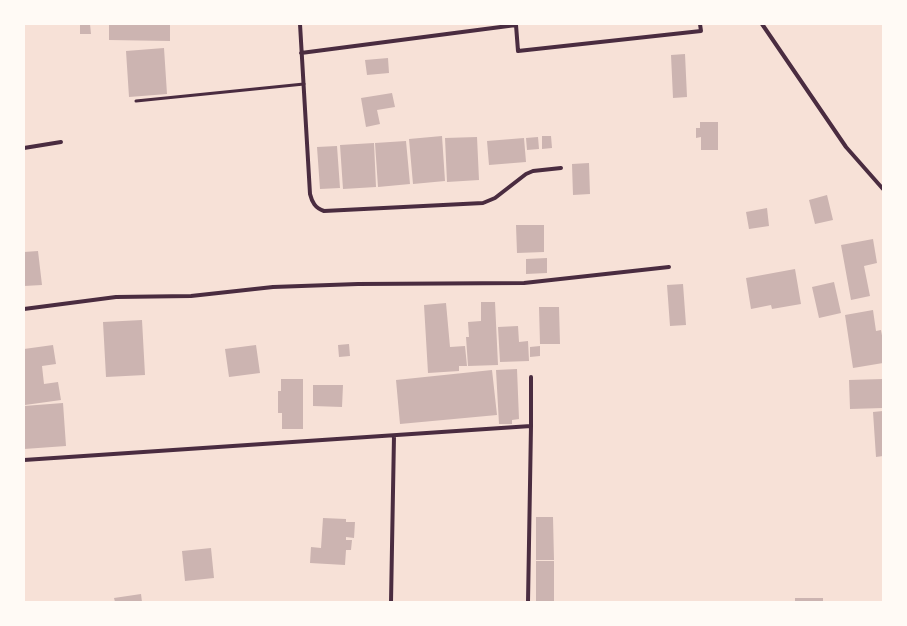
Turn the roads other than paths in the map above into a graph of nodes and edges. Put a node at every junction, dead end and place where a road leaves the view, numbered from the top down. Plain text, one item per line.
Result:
1 (300, 24) edge
2 (700, 24) edge
3 (762, 24) edge
4 (301, 52) junction
5 (304, 84) junction
6 (136, 102) dead end
7 (61, 142) dead end
8 (24, 148) edge
9 (561, 168) dead end
10 (883, 189) edge
11 (670, 266) dead end
12 (24, 309) edge
13 (531, 378) dead end
14 (531, 426) junction
15 (394, 436) junction
16 (24, 460) edge
17 (391, 602) edge
18 (528, 602) edge

1 - 4 street
2 - 4 street
3 - 10 street
4 - 5 street
5 - 6 lane
5 - 9 street
7 - 8 street
11 - 12 street
13 - 14 street
14 - 15 street
14 - 18 street
15 - 16 street
15 - 17 street

